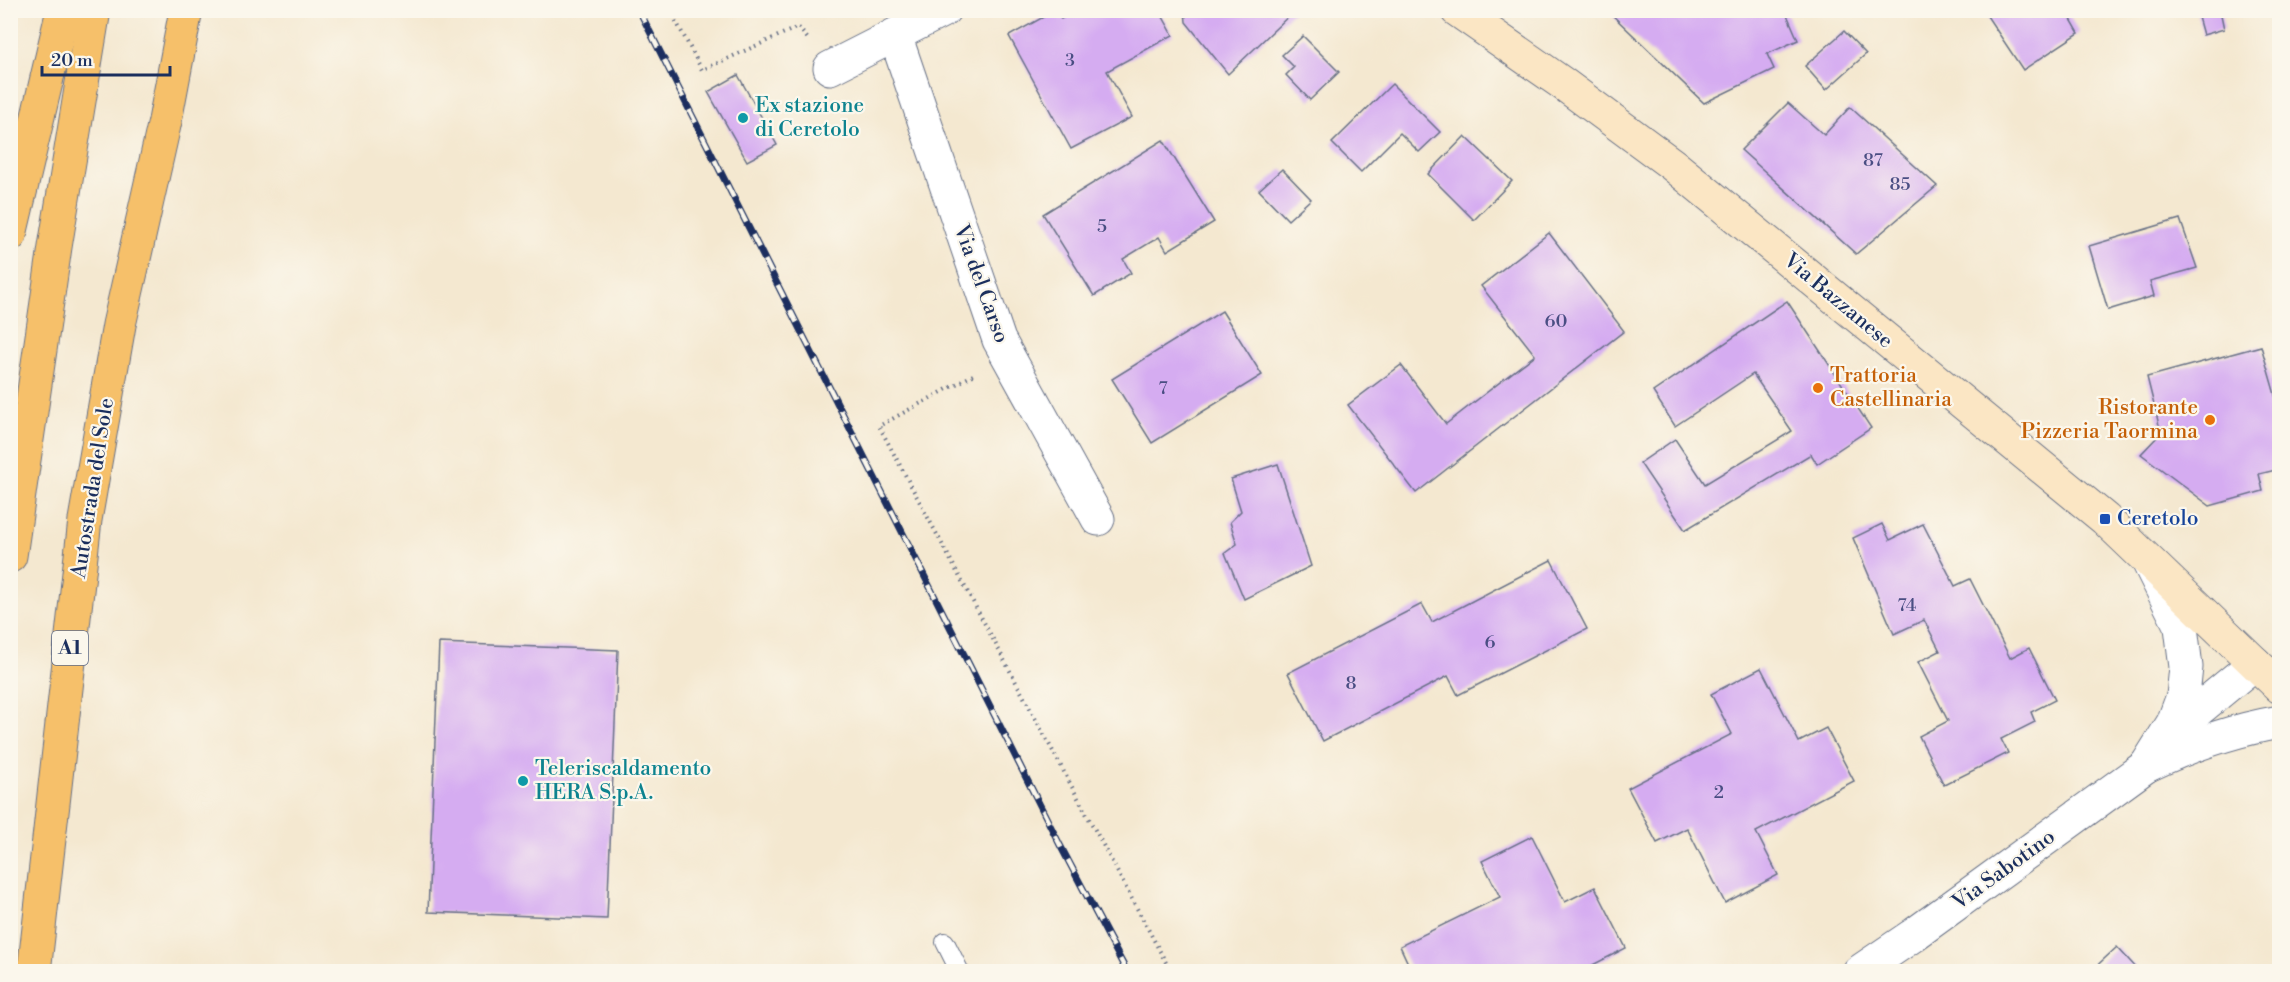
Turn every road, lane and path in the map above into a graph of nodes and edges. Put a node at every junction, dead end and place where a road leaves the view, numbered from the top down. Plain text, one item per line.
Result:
1 (63, 10) edge
2 (94, 10) edge
3 (186, 10) edge
4 (670, 10) edge
5 (944, 10) edge
6 (1457, 10) edge
7 (895, 35) junction
8 (830, 68) joint
9 (10, 236) edge
10 (1008, 356) junction
11 (1098, 519) dead end
12 (10, 556) edge
13 (2148, 562) junction
14 (2255, 663) junction
15 (2280, 687) edge
16 (2280, 722) edge
17 (2163, 738) junction
18 (2146, 766) junction
19 (945, 942) dead end
20 (34, 972) edge
21 (960, 972) edge
22 (1171, 972) edge
23 (1859, 972) edge

1 - 9 highway
2 - 12 highway
3 - 20 highway, Autostrada del Sole / A1
4 - 8 path
5 - 7 street
6 - 13 main road, Via Bazzanese
7 - 8 street
7 - 10 street, Via del Carso
10 - 11 street, Via del Carso
10 - 22 path
13 - 14 main road, Via Bazzanese
13 - 17 street
14 - 15 main road, Via Bazzanese
14 - 17 street
16 - 18 street
17 - 18 street
18 - 23 street, Via Sabotino
19 - 21 lane

